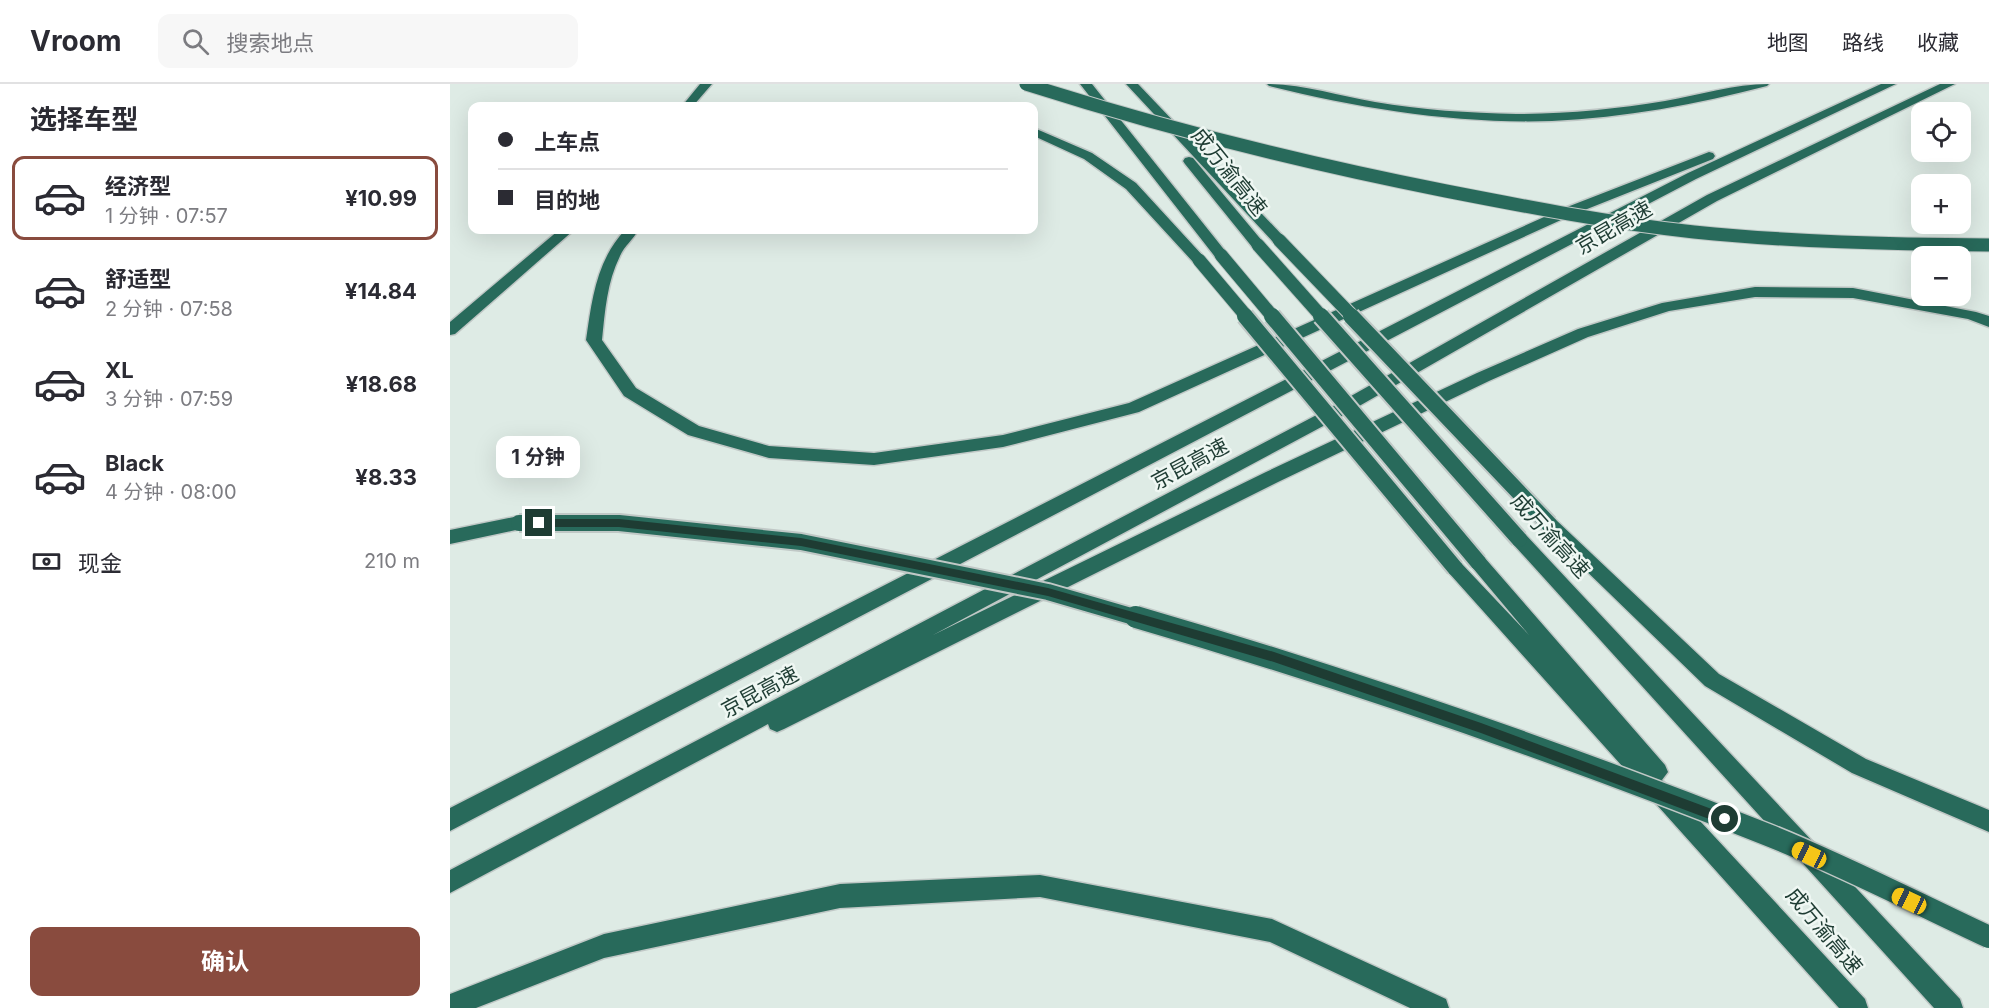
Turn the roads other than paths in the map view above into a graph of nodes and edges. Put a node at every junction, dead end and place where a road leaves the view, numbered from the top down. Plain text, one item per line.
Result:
1 (706, 84) edge
2 (1026, 84) edge
3 (1086, 84) edge
4 (1126, 84) edge
5 (1132, 84) edge
6 (1273, 84) edge
7 (1763, 84) edge
8 (1949, 84) edge
9 (1884, 87) edge
10 (690, 102) edge
11 (1038, 134) edge
12 (562, 234) edge
13 (627, 234) edge
14 (1989, 245) edge
15 (1989, 322) edge
16 (450, 330) edge
17 (450, 537) edge
18 (450, 820) edge
19 (1989, 821) edge
20 (450, 883) edge
21 (1989, 937) edge
22 (450, 1006) edge
23 (1437, 1008) edge
24 (1857, 1008) edge
25 (1951, 1008) edge

1 - 10 highway
2 - 14 highway, bridge
3 - 24 highway, 成万渝高速, bridge
4 - 25 highway, 成万渝高速, bridge
5 - 19 highway, bridge
6 - 7 highway
8 - 20 highway, 京昆高速
9 - 13 highway
9 - 18 highway, 京昆高速
11 - 24 highway, bridge
12 - 16 highway
15 - 20 highway
17 - 21 highway, bridge
22 - 23 highway

